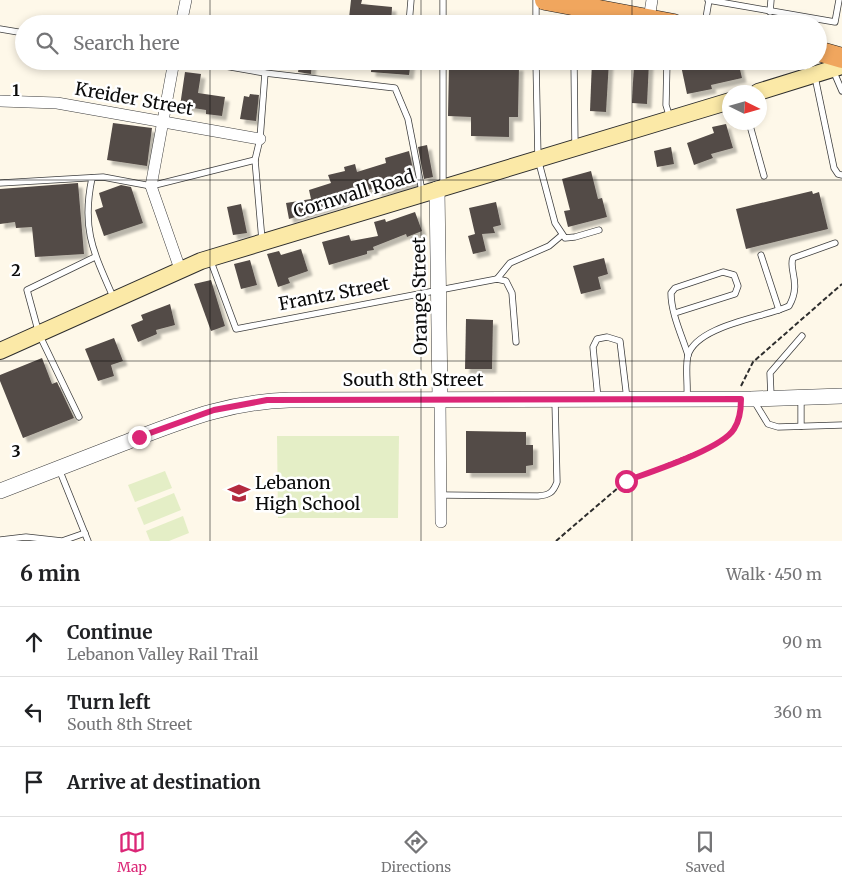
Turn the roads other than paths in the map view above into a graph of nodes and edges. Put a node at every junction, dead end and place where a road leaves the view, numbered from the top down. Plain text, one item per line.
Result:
1 (186, 0) edge
2 (411, 0) edge
3 (443, 0) edge
4 (547, 0) edge
5 (708, 0) edge
6 (771, 0) edge
7 (839, 0) edge
8 (575, 10) edge
9 (651, 10) edge
10 (770, 12) junction
11 (183, 15) edge
12 (410, 15) edge
13 (443, 15) edge
14 (540, 15) edge
15 (706, 15) edge
16 (784, 15) edge
17 (827, 22) edge
18 (0, 29) edge
19 (15, 32) edge
20 (833, 60) edge
21 (172, 70) edge
22 (248, 70) edge
23 (442, 70) edge
24 (536, 70) edge
25 (574, 70) edge
26 (667, 70) edge
27 (820, 70) edge
28 (265, 73) junction
29 (814, 75) junction
30 (767, 89) edge
31 (842, 91) edge
32 (0, 101) edge
33 (722, 103) edge
34 (670, 119) junction
35 (163, 122) junction
36 (751, 130) edge
37 (260, 139) junction
38 (575, 148) junction
39 (538, 159) junction
40 (255, 160) junction
41 (842, 175) edge
42 (764, 176) dead end
43 (92, 178) junction
44 (0, 183) edge
45 (151, 186) junction
46 (434, 190) junction
47 (599, 230) dead end
48 (562, 235) junction
49 (262, 242) junction
50 (836, 243) dead end
51 (761, 255) dead end
52 (95, 257) junction
53 (210, 258) junction
54 (180, 269) junction
55 (497, 279) junction
56 (438, 289) junction
57 (114, 299) junction
58 (779, 310) junction
59 (675, 313) junction
60 (39, 334) junction
61 (802, 336) dead end
62 (516, 342) dead end
63 (0, 352) edge
64 (688, 355) junction
65 (842, 396) edge
66 (440, 398) junction
67 (555, 398) junction
68 (771, 398) junction
69 (801, 398) junction
70 (598, 399) junction
71 (627, 399) junction
72 (687, 399) junction
73 (747, 399) junction
74 (79, 417) dead end
75 (842, 425) edge
76 (801, 426) junction
77 (59, 468) junction
78 (0, 491) edge
79 (441, 495) junction
80 (441, 522) dead end
81 (85, 533) junction
82 (0, 540) edge
83 (88, 541) edge

1 - 11 street
2 - 12 lane
3 - 13 lane
4 - 8 highway
4 - 14 lane
5 - 10 lane
5 - 15 lane
6 - 10 lane
7 - 17 lane
8 - 9 highway
10 - 16 lane
18 - 19 lane
20 - 31 lane
21 - 35 street
22 - 28 lane
23 - 46 lane
24 - 39 lane
25 - 38 lane
26 - 34 lane
27 - 29 main road
28 - 37 lane
28 - 46 lane
29 - 30 main road
29 - 41 lane
32 - 35 street, Kreider Street
33 - 34 main road, Cornwall Road
34 - 38 main road, Cornwall Road
35 - 37 street, Kreider Street
35 - 45 street
36 - 42 lane
37 - 40 lane
38 - 39 main road, Cornwall Road
39 - 46 main road, Cornwall Road
39 - 48 lane
40 - 45 lane
40 - 49 lane
43 - 44 lane
43 - 45 lane
43 - 52 lane
45 - 54 street
46 - 49 main road, Cornwall Road
46 - 56 street, Orange Street
47 - 48 lane
48 - 55 lane
49 - 53 main road, Cornwall Road
50 - 58 lane
51 - 58 lane
52 - 57 lane
52 - 60 lane
53 - 54 main road, Cornwall Road
53 - 56 lane, Frantz Street
54 - 57 main road, Cornwall Road
55 - 56 lane, Frantz Street
55 - 62 lane
56 - 66 street, Orange Street
57 - 60 main road, Cornwall Road
58 - 64 lane
59 - 59 lane
59 - 64 lane
60 - 63 main road, Cornwall Road
60 - 74 lane
61 - 68 lane
64 - 72 lane
65 - 69 street, South 8th Street
66 - 67 street, South 8th Street
66 - 77 street, South 8th Street
66 - 79 street, Orange Street
67 - 70 street, South 8th Street
67 - 79 lane
68 - 69 street, South 8th Street
68 - 73 street, South 8th Street
69 - 76 lane
70 - 71 street, South 8th Street
70 - 71 lane
71 - 72 street, South 8th Street
72 - 73 street, South 8th Street
73 - 76 lane
75 - 76 lane
77 - 78 street, South 8th Street
77 - 81 lane
79 - 80 street, Orange Street
81 - 82 lane
81 - 83 lane

